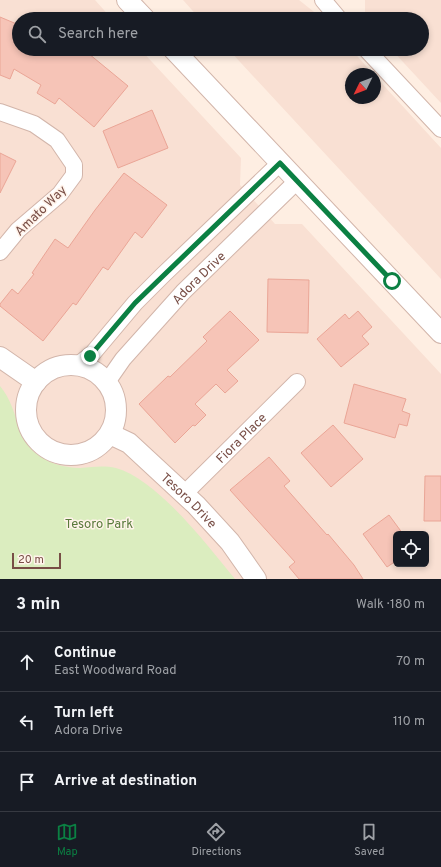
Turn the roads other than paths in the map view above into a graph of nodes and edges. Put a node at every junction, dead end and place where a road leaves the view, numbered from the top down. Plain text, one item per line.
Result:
1 (127, 0) edge
2 (328, 2) edge
3 (138, 12) edge
4 (334, 12) edge
5 (180, 56) edge
6 (373, 56) edge
7 (0, 112) edge
8 (441, 129) edge
9 (280, 163) junction
10 (297, 181) junction
11 (0, 252) edge
12 (441, 333) edge
13 (0, 357) edge
14 (78, 365) junction
15 (36, 382) junction
16 (108, 382) junction
17 (297, 382) dead end
18 (110, 434) junction
19 (184, 494) junction
20 (256, 579) edge

1 - 3 street
2 - 4 street
5 - 9 street
6 - 8 street
7 - 11 street, Amato Way
9 - 10 street
9 - 14 street, Adora Drive
10 - 12 street
10 - 16 street, Adora Drive
13 - 15 street
14 - 15 street
14 - 16 street
15 - 18 street
16 - 18 street
17 - 19 street, Fiora Place
18 - 19 street, Tesoro Drive
19 - 20 street, Tesoro Drive

